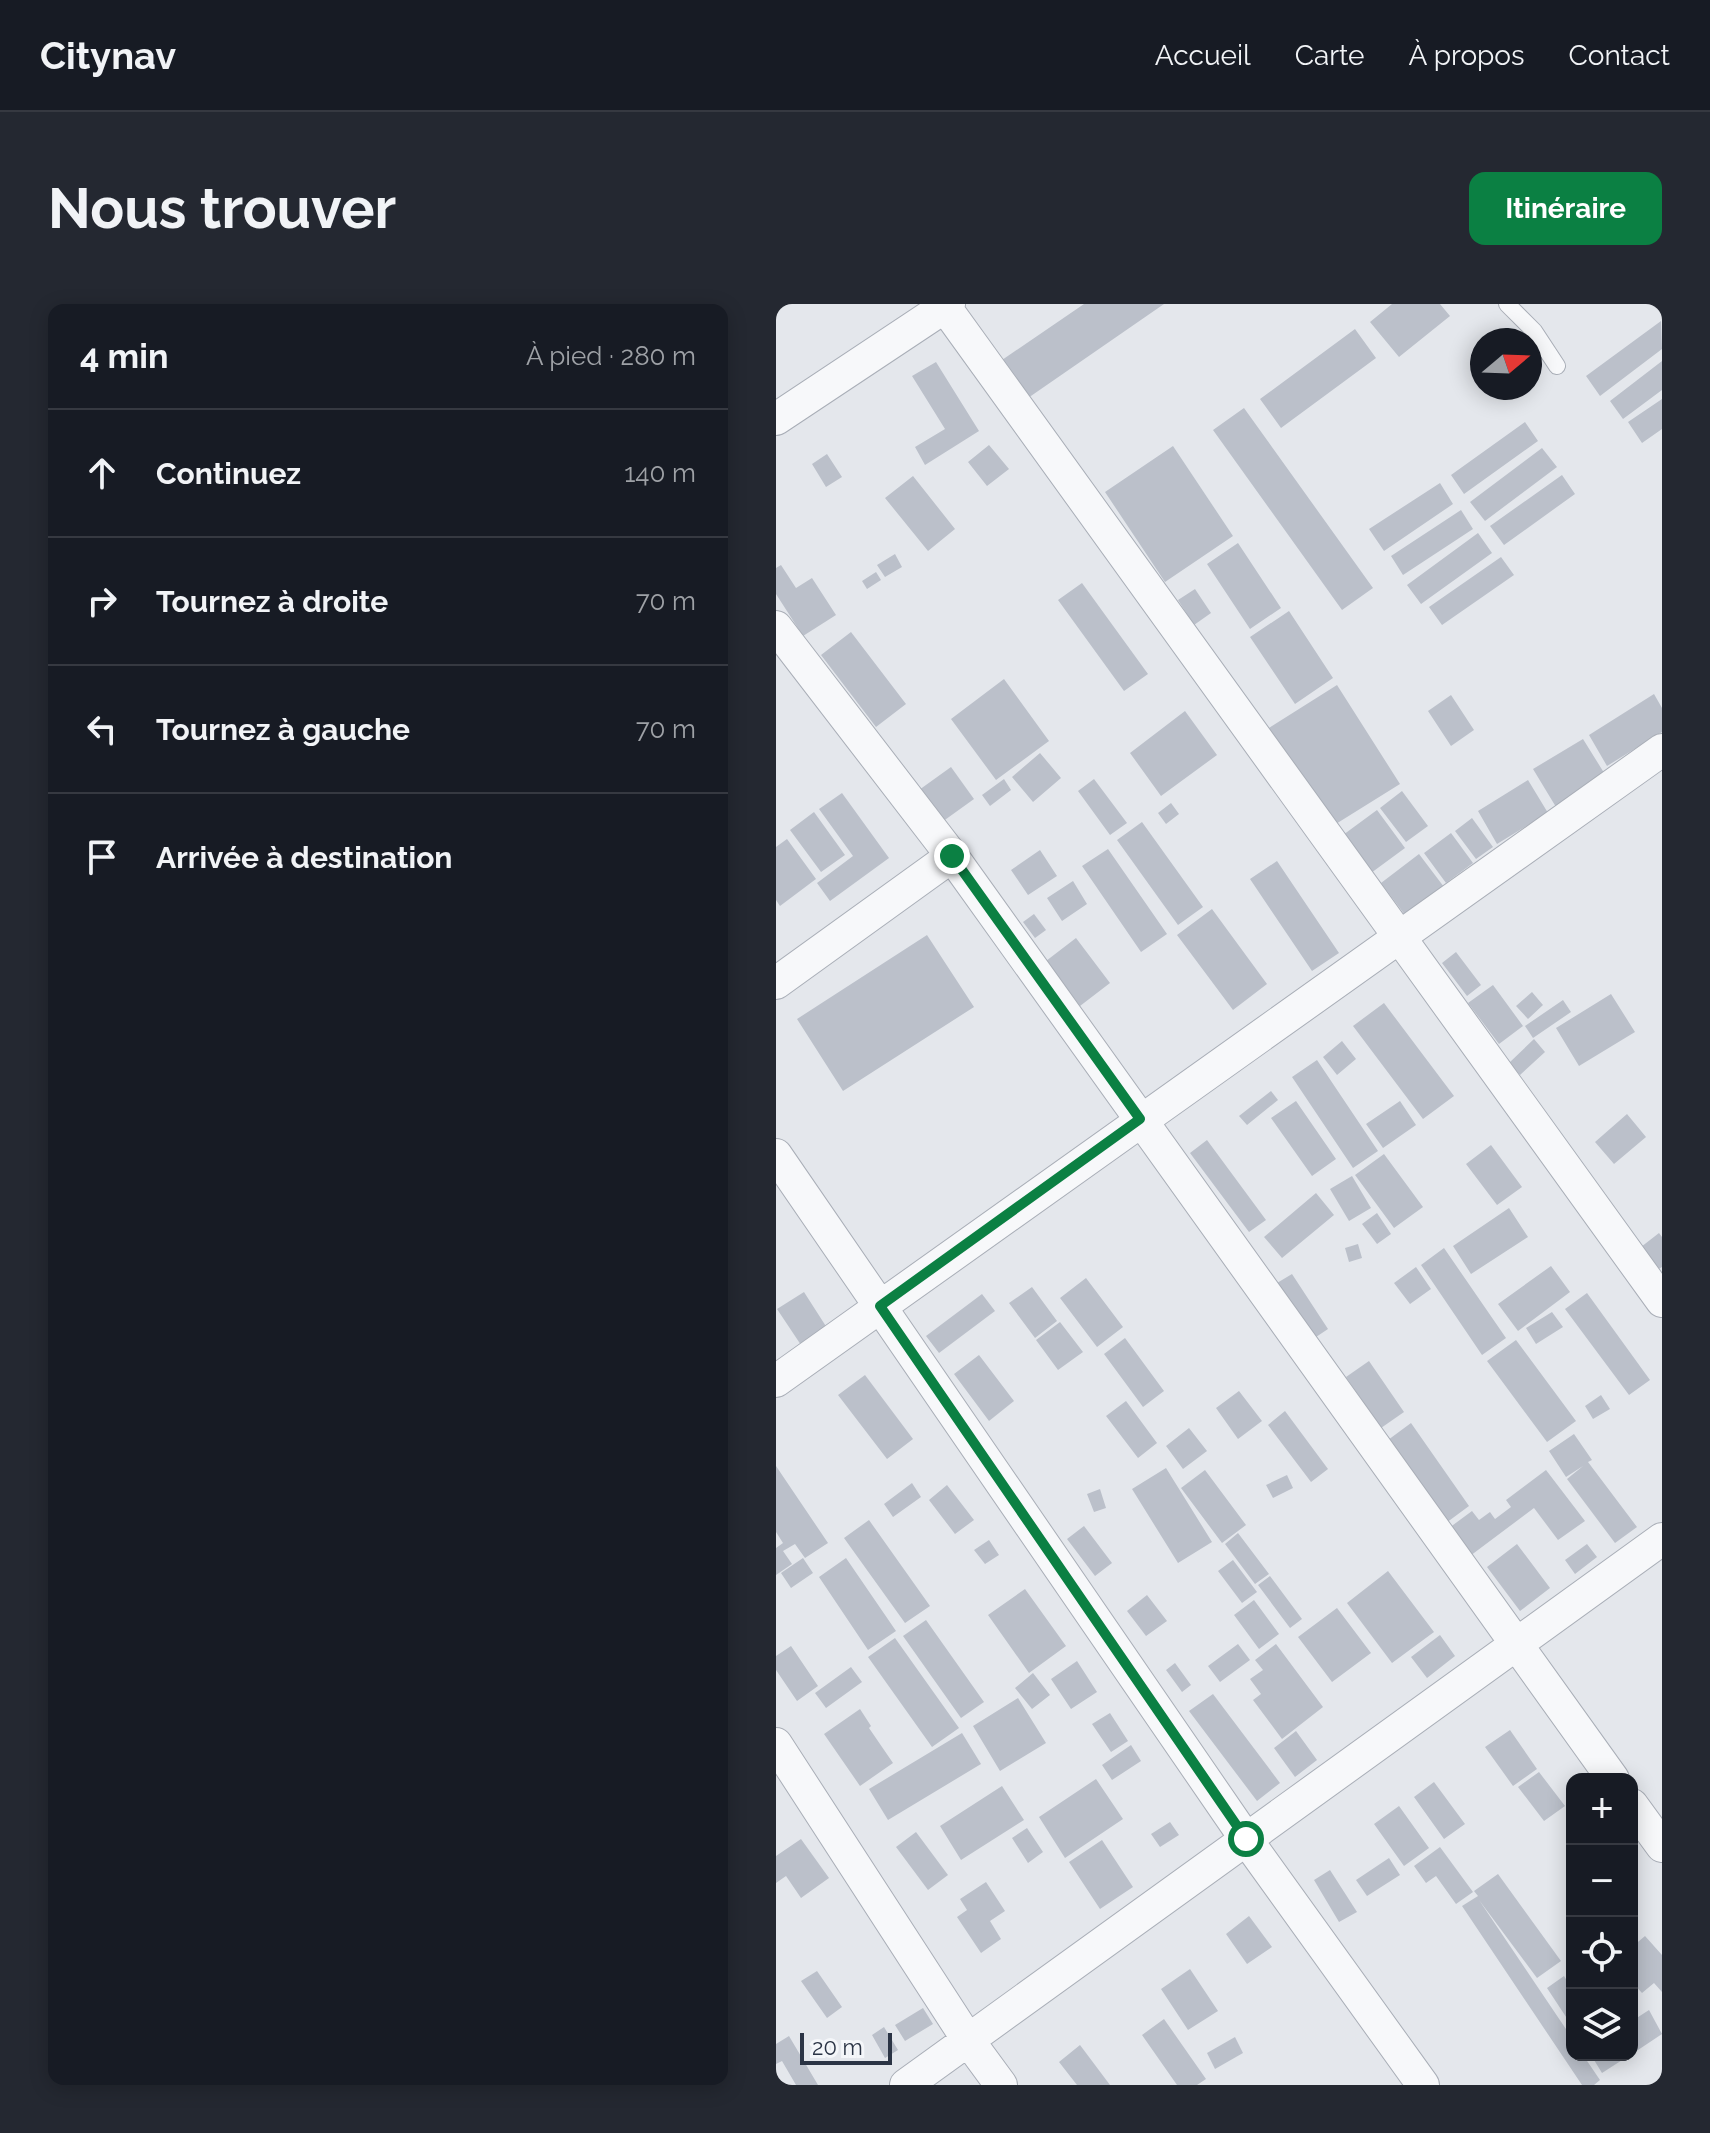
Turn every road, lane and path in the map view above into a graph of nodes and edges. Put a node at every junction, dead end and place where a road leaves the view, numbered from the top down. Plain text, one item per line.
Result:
1 (1507, 304) edge
2 (947, 305) edge
3 (1557, 366) dead end
4 (776, 419) edge
5 (776, 627) edge
6 (1658, 762) edge
7 (952, 856) junction
8 (1399, 936) junction
9 (776, 983) edge
10 (1140, 1119) junction
11 (776, 1155) edge
12 (1662, 1301) edge
13 (880, 1306) junction
14 (776, 1381) edge
15 (1662, 1539) edge
16 (1516, 1645) junction
17 (776, 1744) edge
18 (1609, 1773) edge
19 (1638, 1813) edge
20 (1246, 1839) junction
21 (1662, 1846) edge
22 (968, 2040) junction
23 (906, 2085) edge
24 (1001, 2085) edge
25 (1423, 2085) edge

1 - 3 lane
2 - 4 street
2 - 8 street
5 - 7 street
6 - 8 street
7 - 9 street
7 - 10 street
8 - 10 street
8 - 12 street
10 - 13 street
10 - 16 street
11 - 13 street
13 - 14 street
13 - 20 street
15 - 16 street
16 - 18 street
16 - 20 street
17 - 22 street
19 - 21 street
20 - 22 street
20 - 25 street
22 - 23 street
22 - 24 street

